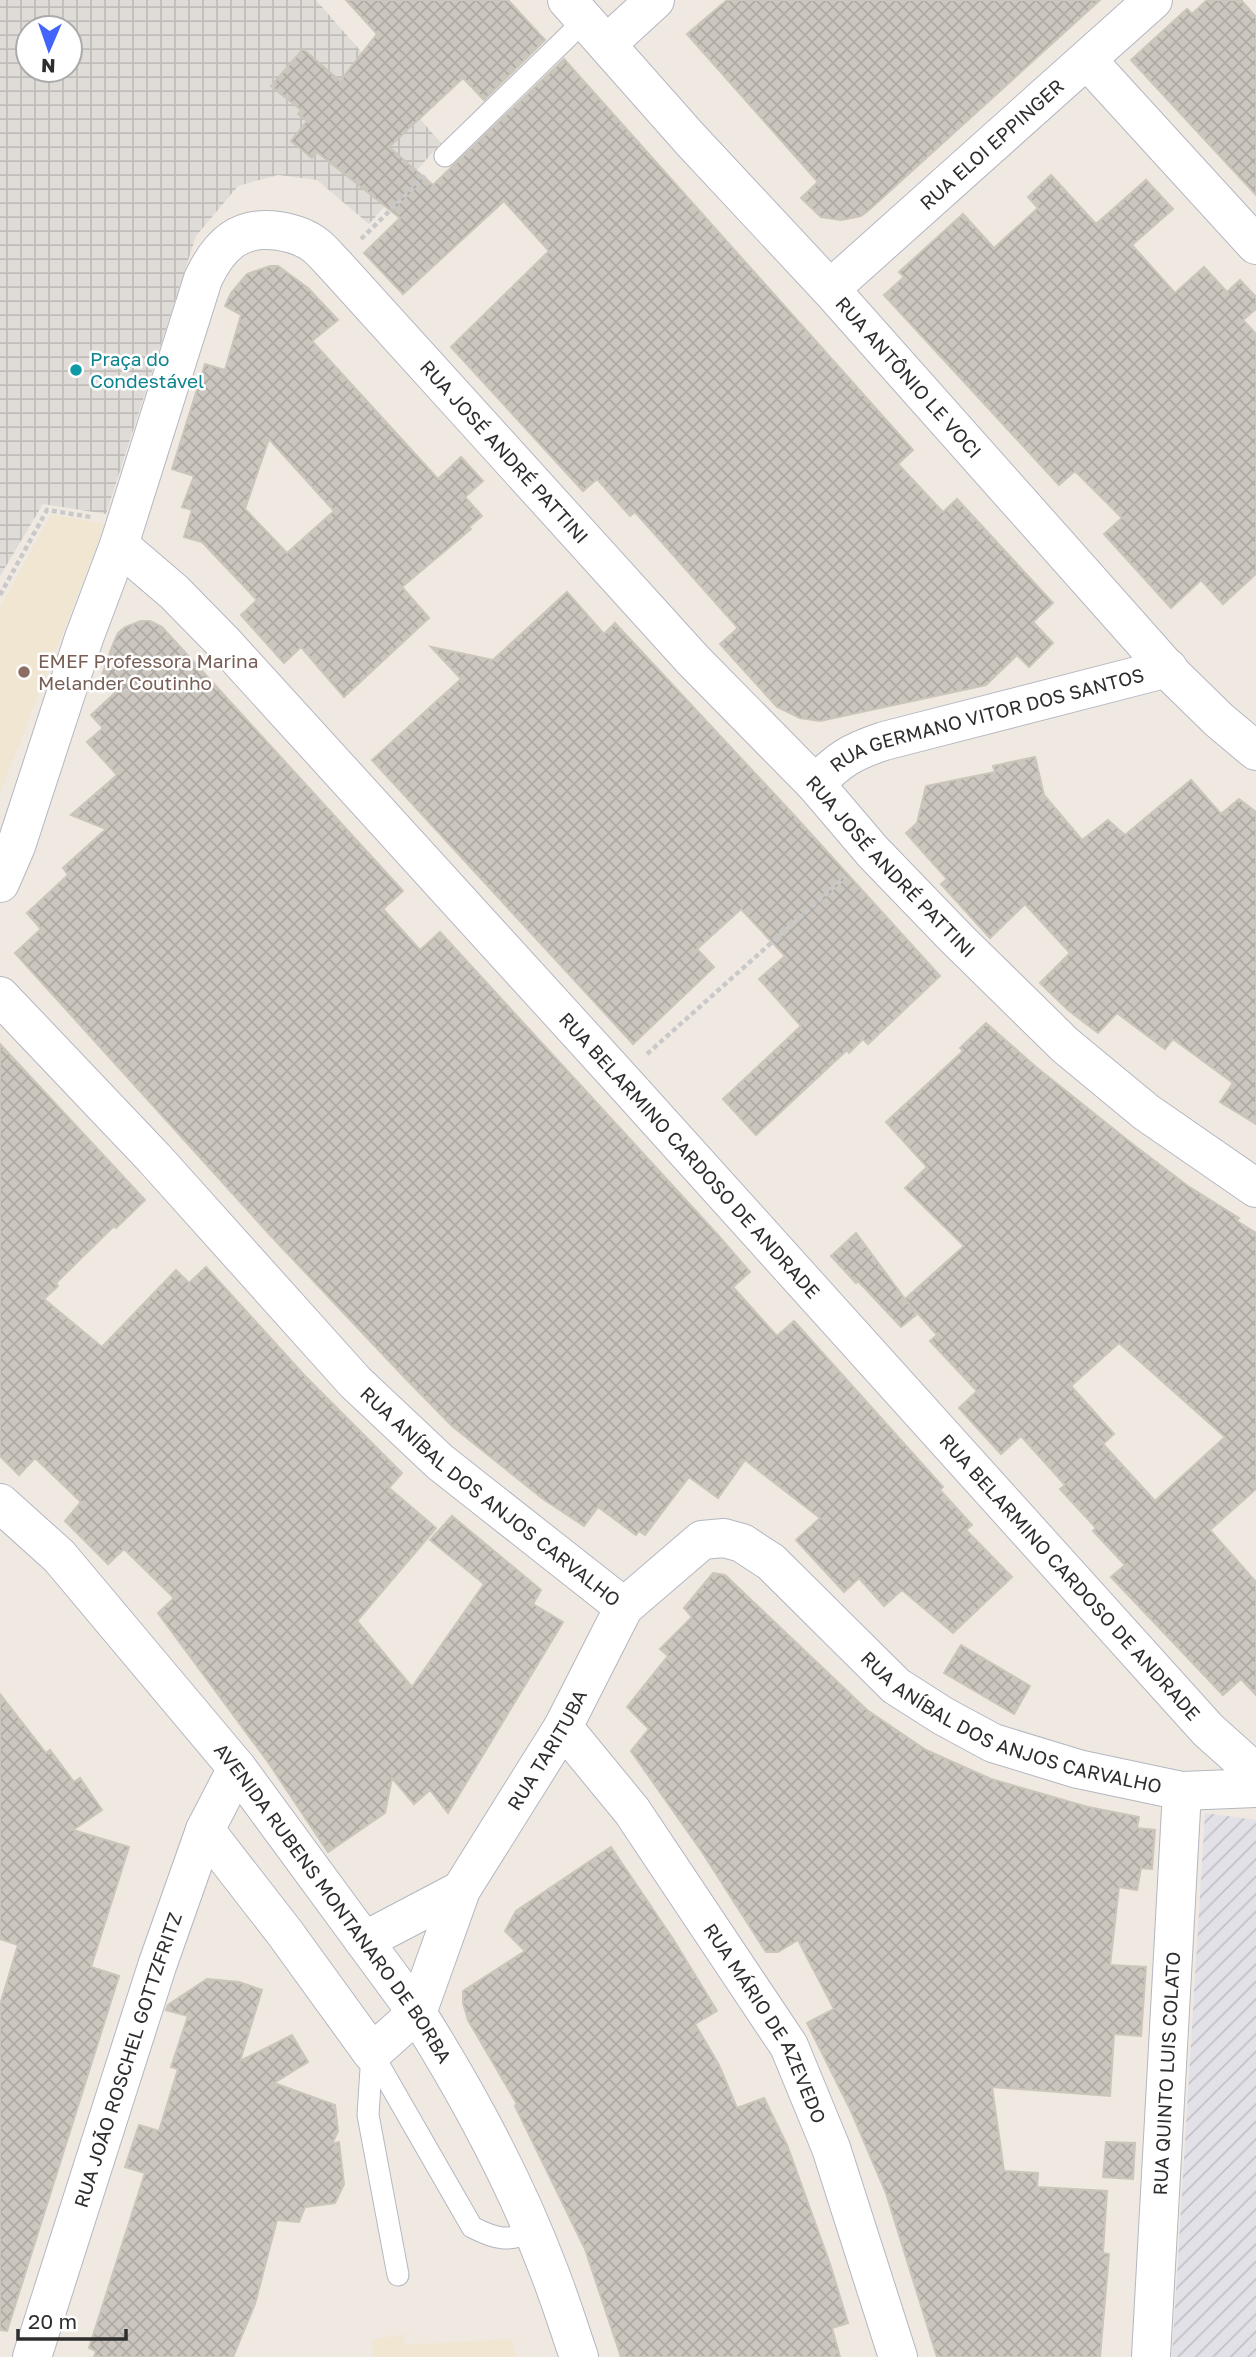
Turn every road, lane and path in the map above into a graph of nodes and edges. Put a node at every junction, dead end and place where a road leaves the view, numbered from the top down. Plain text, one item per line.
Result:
1 (655, 0) edge
2 (1153, 0) edge
3 (586, 22) edge
4 (1087, 60) junction
5 (445, 156) joint
6 (1256, 245) edge
7 (335, 265) junction
8 (830, 289) junction
9 (122, 534) junction
10 (0, 595) edge
11 (1168, 668) junction
12 (1256, 751) edge
13 (815, 783) junction
14 (873, 852) junction
15 (0, 883) edge
16 (0, 996) edge
17 (620, 1078) junction
18 (1256, 1188) edge
19 (0, 1503) edge
20 (624, 1607) junction
21 (563, 1727) junction
22 (237, 1768) junction
23 (1256, 1773) edge
24 (1256, 1788) edge
25 (1182, 1791) junction
26 (205, 1829) junction
27 (461, 1890) junction
28 (365, 1941) junction
29 (417, 2013) junction
30 (372, 2053) junction
31 (532, 2230) junction
32 (398, 2275) dead end
33 (32, 2357) edge
34 (579, 2357) edge
35 (898, 2357) edge
36 (1151, 2357) edge

1 - 3 street
2 - 4 street, RUA ELOI EPPINGER
3 - 5 lane
3 - 8 street, RUA ANTÔNIO LE VOCI
4 - 6 street
4 - 8 street, RUA ELOI EPPINGER
5 - 7 path
7 - 9 street, RUA JOSÉ ANDRÉ PATTINI
7 - 13 street, RUA JOSÉ ANDRÉ PATTINI
8 - 11 street, RUA ANTÔNIO LE VOCI
9 - 10 path
9 - 15 street, RUA JOSÉ ANDRÉ PATTINI
9 - 17 street, RUA BELARMINO CARDOSO DE ANDRADE
11 - 12 street, RUA ANTÔNIO LE VOCI
11 - 13 street, RUA GERMANO VITOR DOS SANTOS
13 - 14 street, RUA JOSÉ ANDRÉ PATTINI
14 - 17 path
14 - 18 street, RUA JOSÉ ANDRÉ PATTINI
16 - 20 street, RUA ANÍBAL DOS ANJOS CARVALHO
17 - 23 street, RUA BELARMINO CARDOSO DE ANDRADE
19 - 22 street, AVENIDA RUBENS MONTANARO DE BORBA
20 - 21 street, RUA TARITUBA
20 - 25 street, RUA ANÍBAL DOS ANJOS CARVALHO
21 - 27 street, RUA TARITUBA
21 - 35 street, RUA MÁRIO DE AZEVEDO
22 - 26 street, RUA JOÃO ROSCHEL GOTTZFRITZ
22 - 28 street, AVENIDA RUBENS MONTANARO DE BORBA
24 - 25 street, RUA ANÍBAL DOS ANJOS CARVALHO
25 - 36 street, RUA QUINTO LUIS COLATO
26 - 30 street
26 - 33 street, RUA JOÃO ROSCHEL GOTTZFRITZ
27 - 28 street
27 - 29 street, RUA TARITUBA
28 - 29 street, AVENIDA RUBENS MONTANARO DE BORBA
29 - 30 street
29 - 31 street, AVENIDA RUBENS MONTANARO DE BORBA
30 - 31 lane
30 - 32 lane
31 - 34 street, AVENIDA RUBENS MONTANARO DE BORBA

